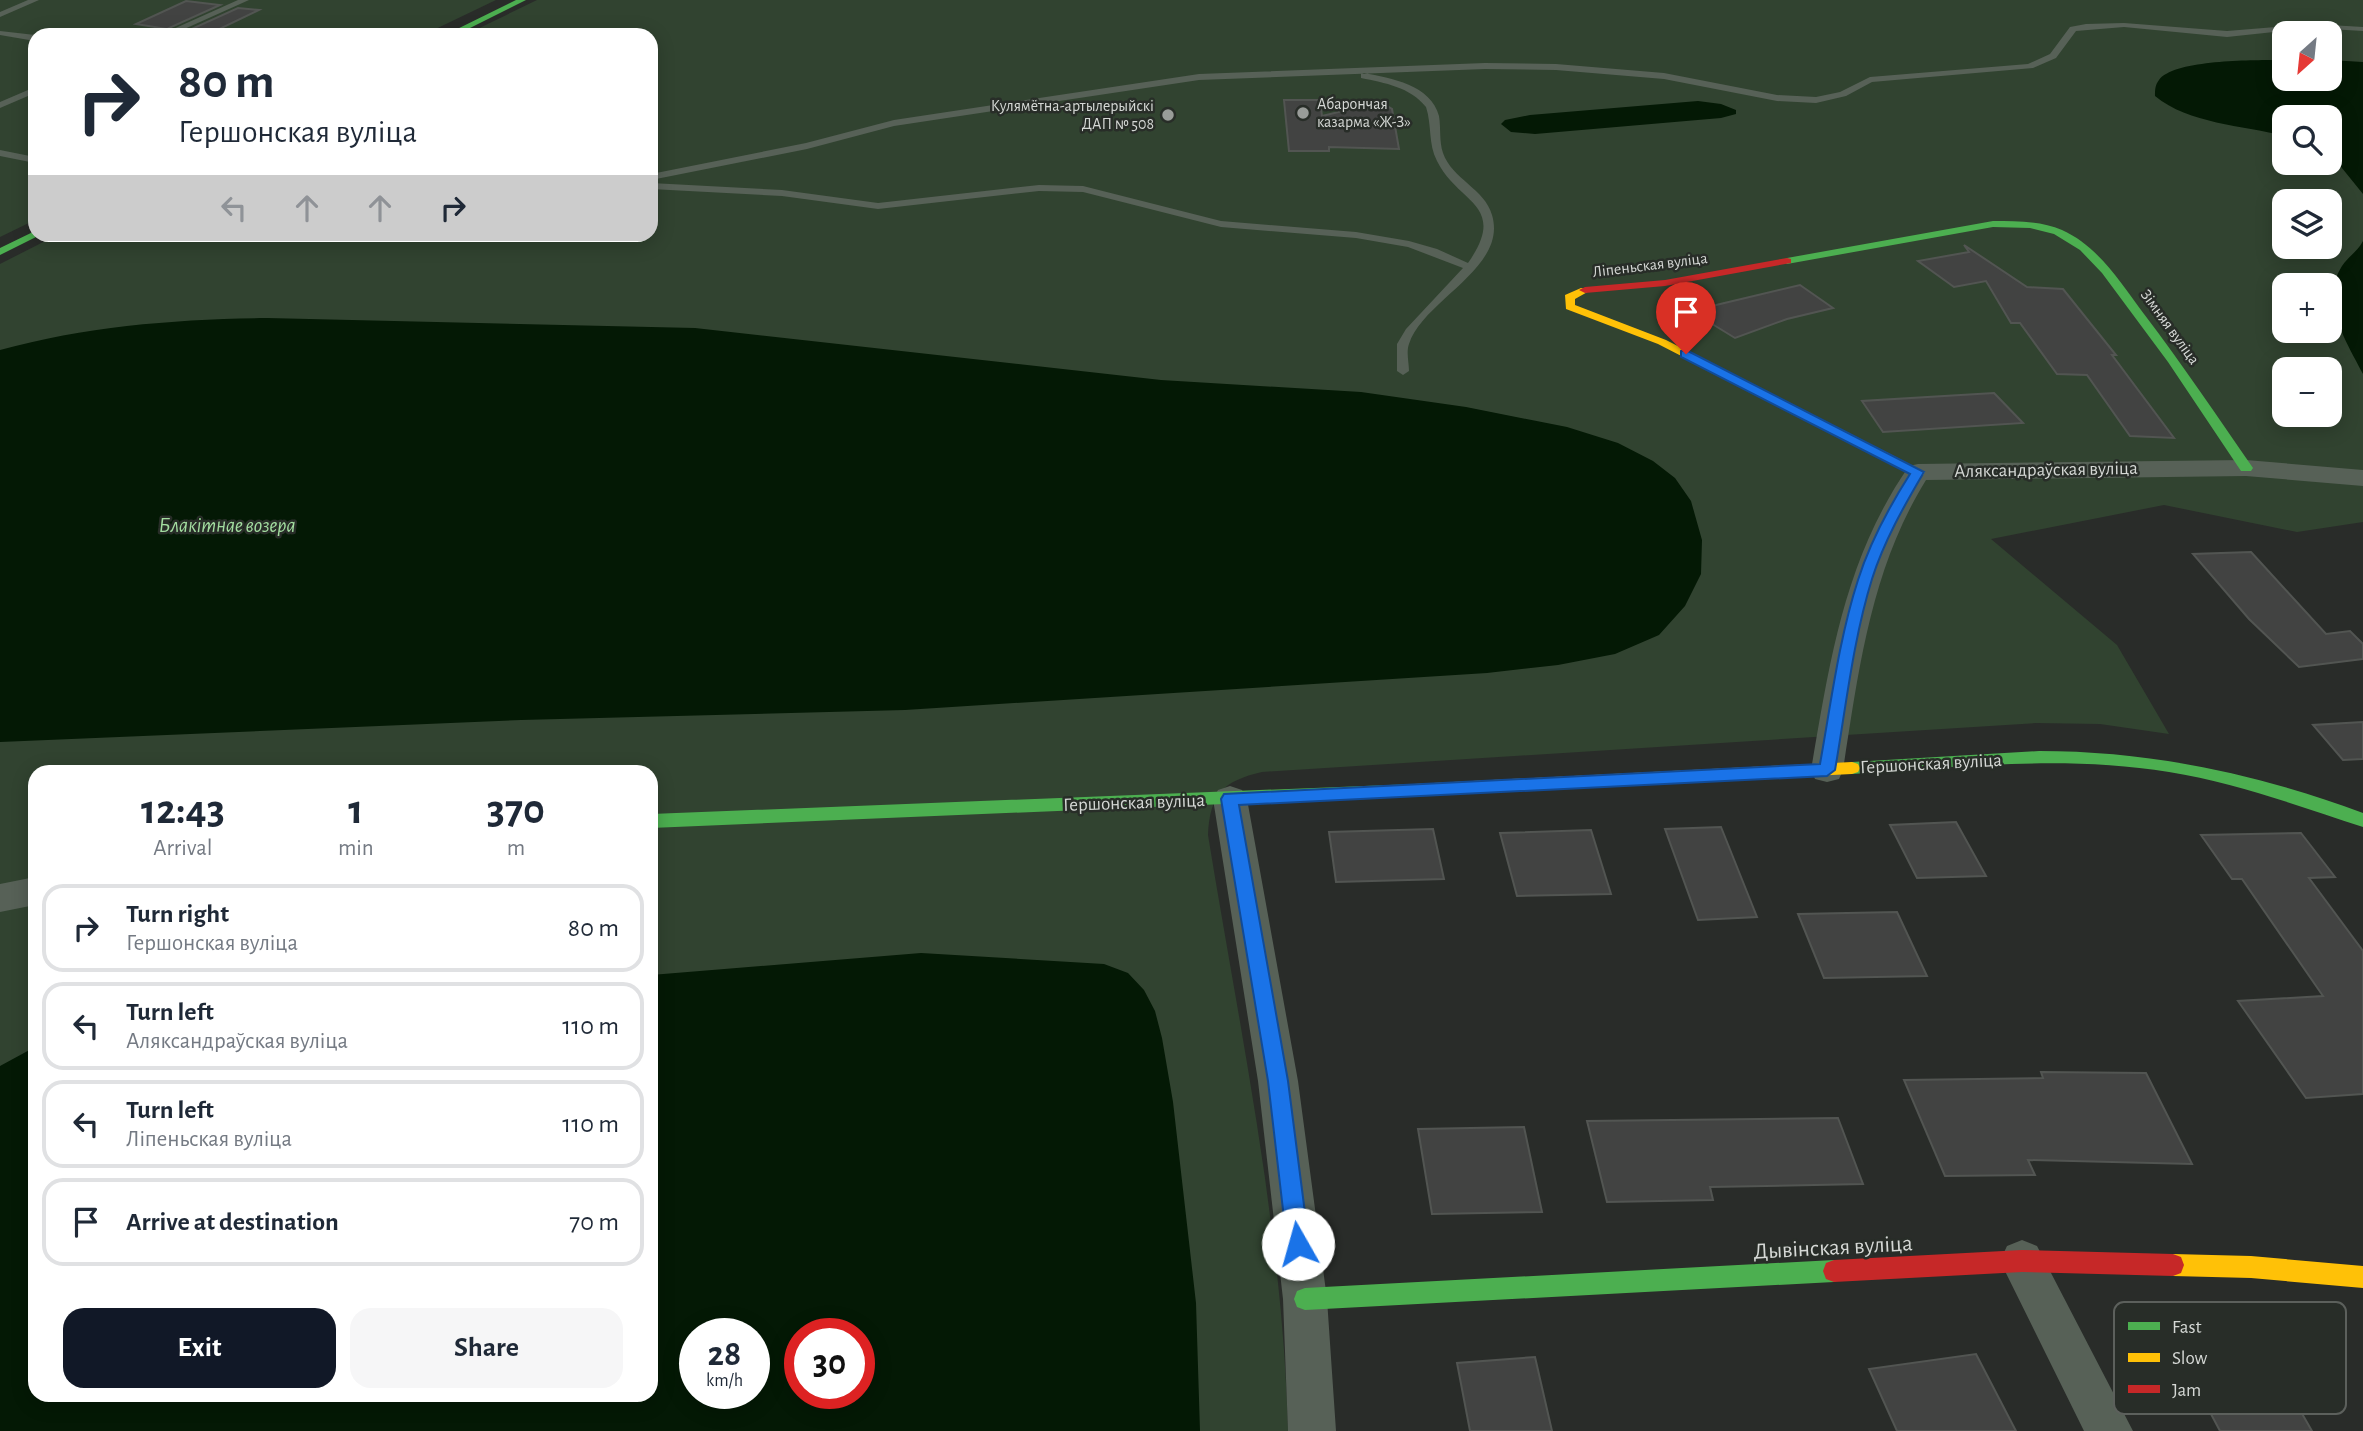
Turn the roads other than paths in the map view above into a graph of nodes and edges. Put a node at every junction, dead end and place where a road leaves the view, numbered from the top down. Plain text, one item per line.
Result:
1 (35, 0) edge
2 (245, 0) edge
3 (522, 0) edge
4 (0, 15) edge
5 (179, 28) edge
6 (464, 28) edge
7 (2363, 29) edge
8 (0, 33) edge
9 (28, 37) edge
10 (1327, 71) junction
11 (28, 93) edge
12 (0, 105) edge
13 (0, 153) edge
14 (28, 159) edge
15 (658, 176) edge
16 (658, 186) edge
17 (2045, 228) joint
18 (28, 238) edge
19 (0, 252) edge
20 (1471, 268) junction
21 (1403, 371) dead end
22 (2246, 468) junction
23 (1918, 472) junction
24 (2363, 478) edge
25 (1827, 770) junction
26 (1230, 799) junction
27 (2363, 820) edge
28 (658, 821) edge
29 (2022, 1261) junction
30 (2363, 1277) edge
31 (1305, 1299) junction
32 (1312, 1431) edge
33 (2109, 1431) edge

1 - 4 lane
2 - 5 lane
3 - 6 street
7 - 10 lane
8 - 9 lane
10 - 15 lane
10 - 20 lane
11 - 12 lane
13 - 14 lane
16 - 20 lane
17 - 22 street, Зімняя вуліца
17 - 23 street, Ліпеньская вуліца
18 - 19 street
20 - 21 lane
22 - 23 street, Аляксандраўская вуліца
22 - 24 street, Аляксандраўская вуліца
23 - 25 street
25 - 26 street, Гершонская вуліца
25 - 27 street, Гершонская вуліца
26 - 28 street, Гершонская вуліца
26 - 31 street
29 - 30 street, Дывінская вуліца
29 - 31 street, Дывінская вуліца
29 - 33 street
31 - 32 street

